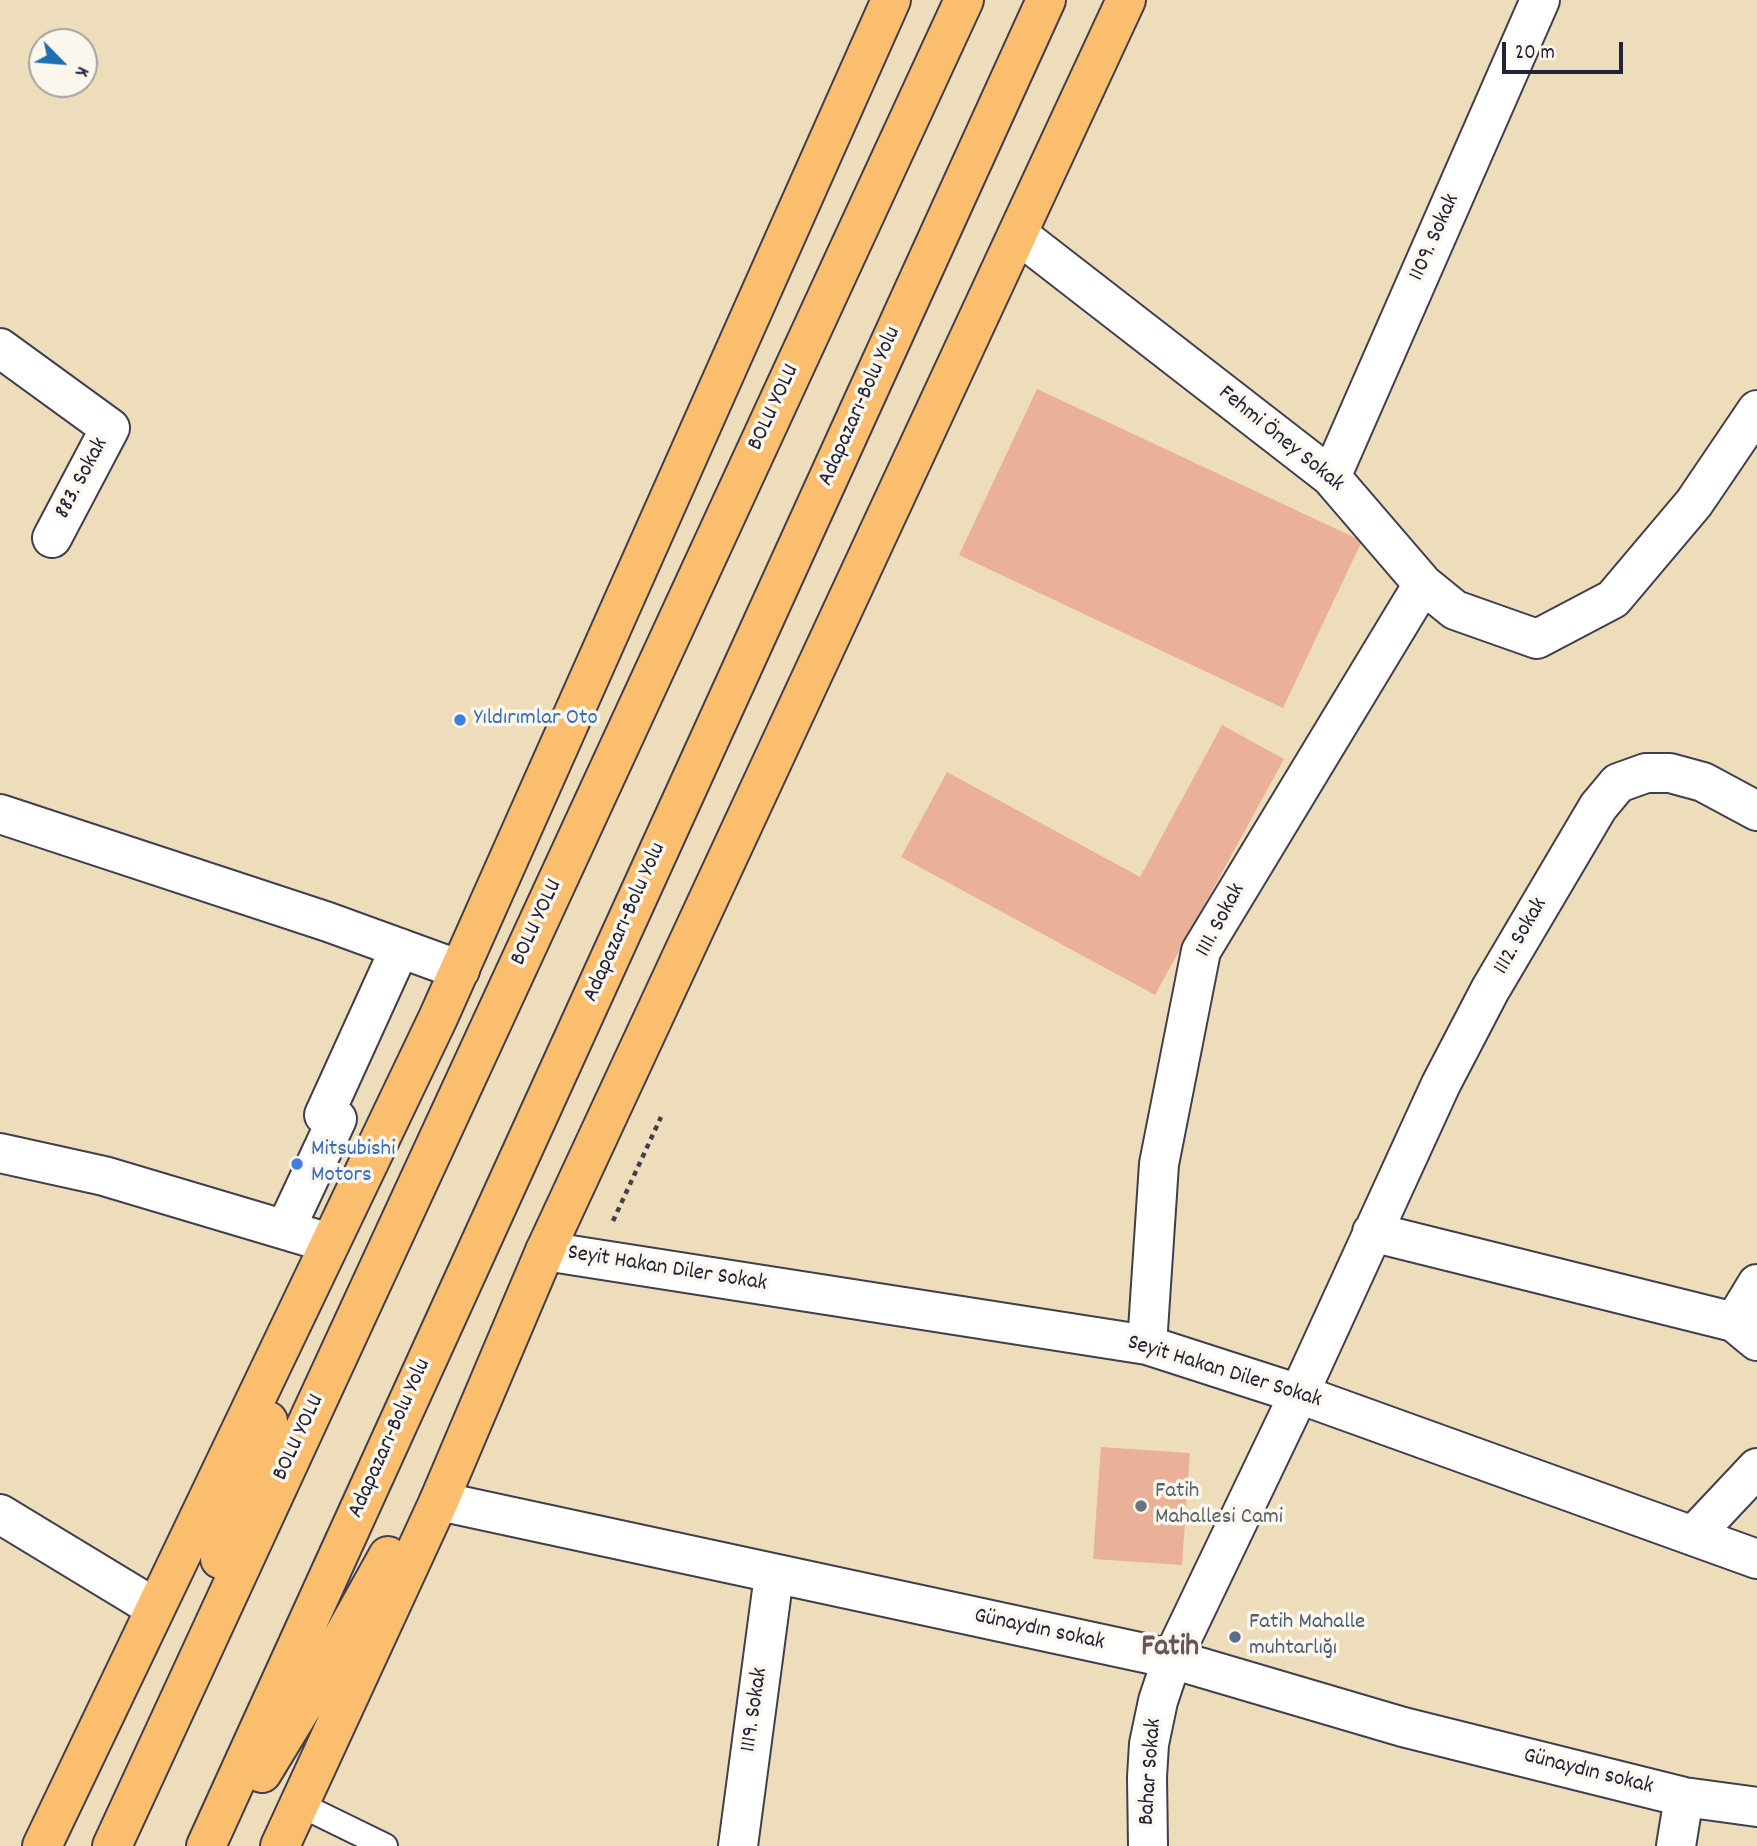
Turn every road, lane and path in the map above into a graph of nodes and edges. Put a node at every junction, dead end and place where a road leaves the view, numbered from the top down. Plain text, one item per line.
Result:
1 (891, 0) edge
2 (964, 0) edge
3 (1046, 0) edge
4 (1126, 0) edge
5 (1540, 0) edge
6 (1019, 235) junction
7 (0, 348) edge
8 (1757, 410) edge
9 (1331, 477) junction
10 (52, 538) dead end
11 (1423, 584) junction
12 (1757, 811) edge
13 (0, 814) edge
14 (400, 948) junction
15 (460, 970) junction
16 (661, 1117) dead end
17 (0, 1153) edge
18 (285, 1230) junction
19 (1372, 1232) junction
20 (329, 1243) junction
21 (545, 1251) junction
22 (596, 1259) junction
23 (1757, 1284) edge
24 (1745, 1332) edge
25 (1147, 1345) junction
26 (503, 1351) junction
27 (1299, 1394) junction
28 (1757, 1468) edge
29 (439, 1501) junction
30 (0, 1514) edge
31 (1693, 1536) junction
32 (1757, 1559) edge
33 (774, 1575) junction
34 (155, 1608) junction
35 (1172, 1659) junction
36 (148, 1767) junction
37 (1684, 1797) junction
38 (299, 1804) junction
39 (1757, 1807) edge
40 (42, 1846) edge
41 (112, 1846) edge
42 (206, 1846) edge
43 (217, 1846) edge
44 (280, 1846) edge
45 (385, 1846) edge
46 (738, 1846) edge
47 (1148, 1846) edge
48 (1676, 1846) edge

1 - 15 highway
2 - 36 highway, BOLU YOLU
3 - 42 highway, Adapazarı-Bolu Yolu
4 - 6 highway
5 - 9 street, 1109. Sokak
6 - 9 street, Fehmi Öney Sokak
6 - 21 highway
7 - 10 street, 883. Sokak
8 - 11 street, Fehmi Öney Sokak
9 - 11 street, Fehmi Öney Sokak
11 - 25 street, 1111. Sokak
12 - 19 street, 1112. Sokak
13 - 14 street
14 - 15 street
14 - 18 street
15 - 20 highway
16 - 22 path
17 - 18 street
18 - 20 street
19 - 24 street
19 - 27 street, 1112. Sokak
20 - 34 highway
20 - 36 highway
21 - 22 street, Seyit Hakan Diler Sokak
21 - 26 highway
22 - 25 street, Seyit Hakan Diler Sokak
23 - 24 street
25 - 27 street, Seyit Hakan Diler Sokak
26 - 29 highway
26 - 43 highway
27 - 31 street, Seyit Hakan Diler Sokak
27 - 35 street, 1112. Sokak
28 - 31 street
29 - 33 street, Günaydın sokak
29 - 38 highway
30 - 34 street
31 - 32 street, Seyit Hakan Diler Sokak
33 - 35 street, Günaydın sokak
33 - 46 street, 1119. Sokak
34 - 40 highway
35 - 37 street, Günaydın sokak
35 - 47 street, Bahar Sokak
36 - 41 highway, BOLU YOLU
37 - 39 street, Günaydın sokak
37 - 48 street
38 - 44 highway
38 - 45 lane

